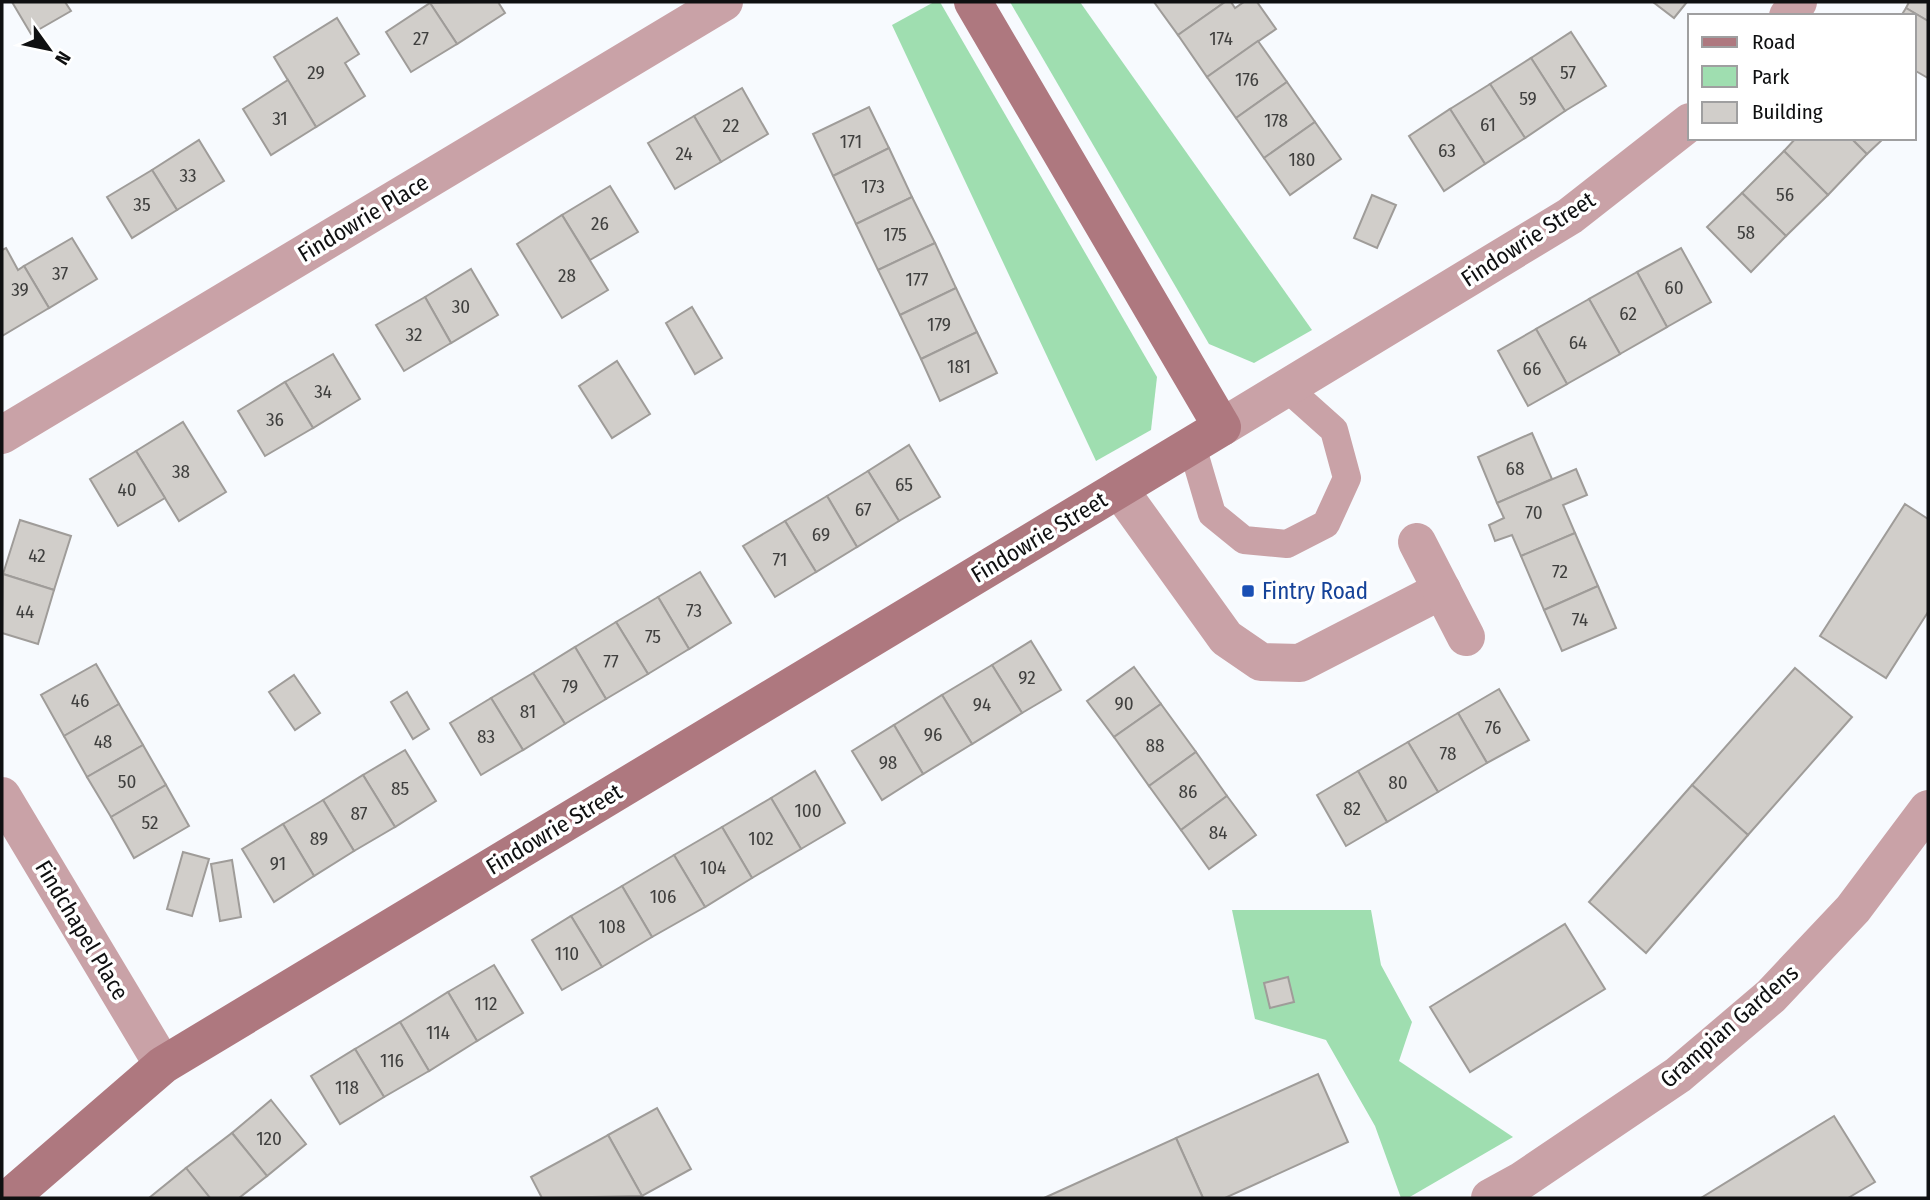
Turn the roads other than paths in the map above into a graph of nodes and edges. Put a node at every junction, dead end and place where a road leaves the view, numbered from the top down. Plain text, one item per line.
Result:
1 (724, 2) edge
2 (973, 2) edge
3 (1688, 124) edge
4 (1287, 388) junction
5 (2, 435) edge
6 (1207, 436) junction
7 (1119, 489) junction
8 (1417, 542) dead end
9 (1442, 590) junction
10 (1466, 637) dead end
11 (2, 796) edge
12 (1928, 809) edge
13 (163, 1065) junction
14 (9, 1198) edge
15 (1490, 1198) edge

1 - 5 street, Findowrie Place
2 - 6 street
3 - 4 street, Findowrie Street
4 - 6 street, Findowrie Street
4 - 6 lane
6 - 7 street, Findowrie Street
7 - 9 street, Findowrie Street
7 - 13 street, Findowrie Street
8 - 9 street
9 - 10 street
11 - 13 street, Findchapel Place
12 - 15 street, Grampian Gardens
13 - 14 street, Findowrie Street

